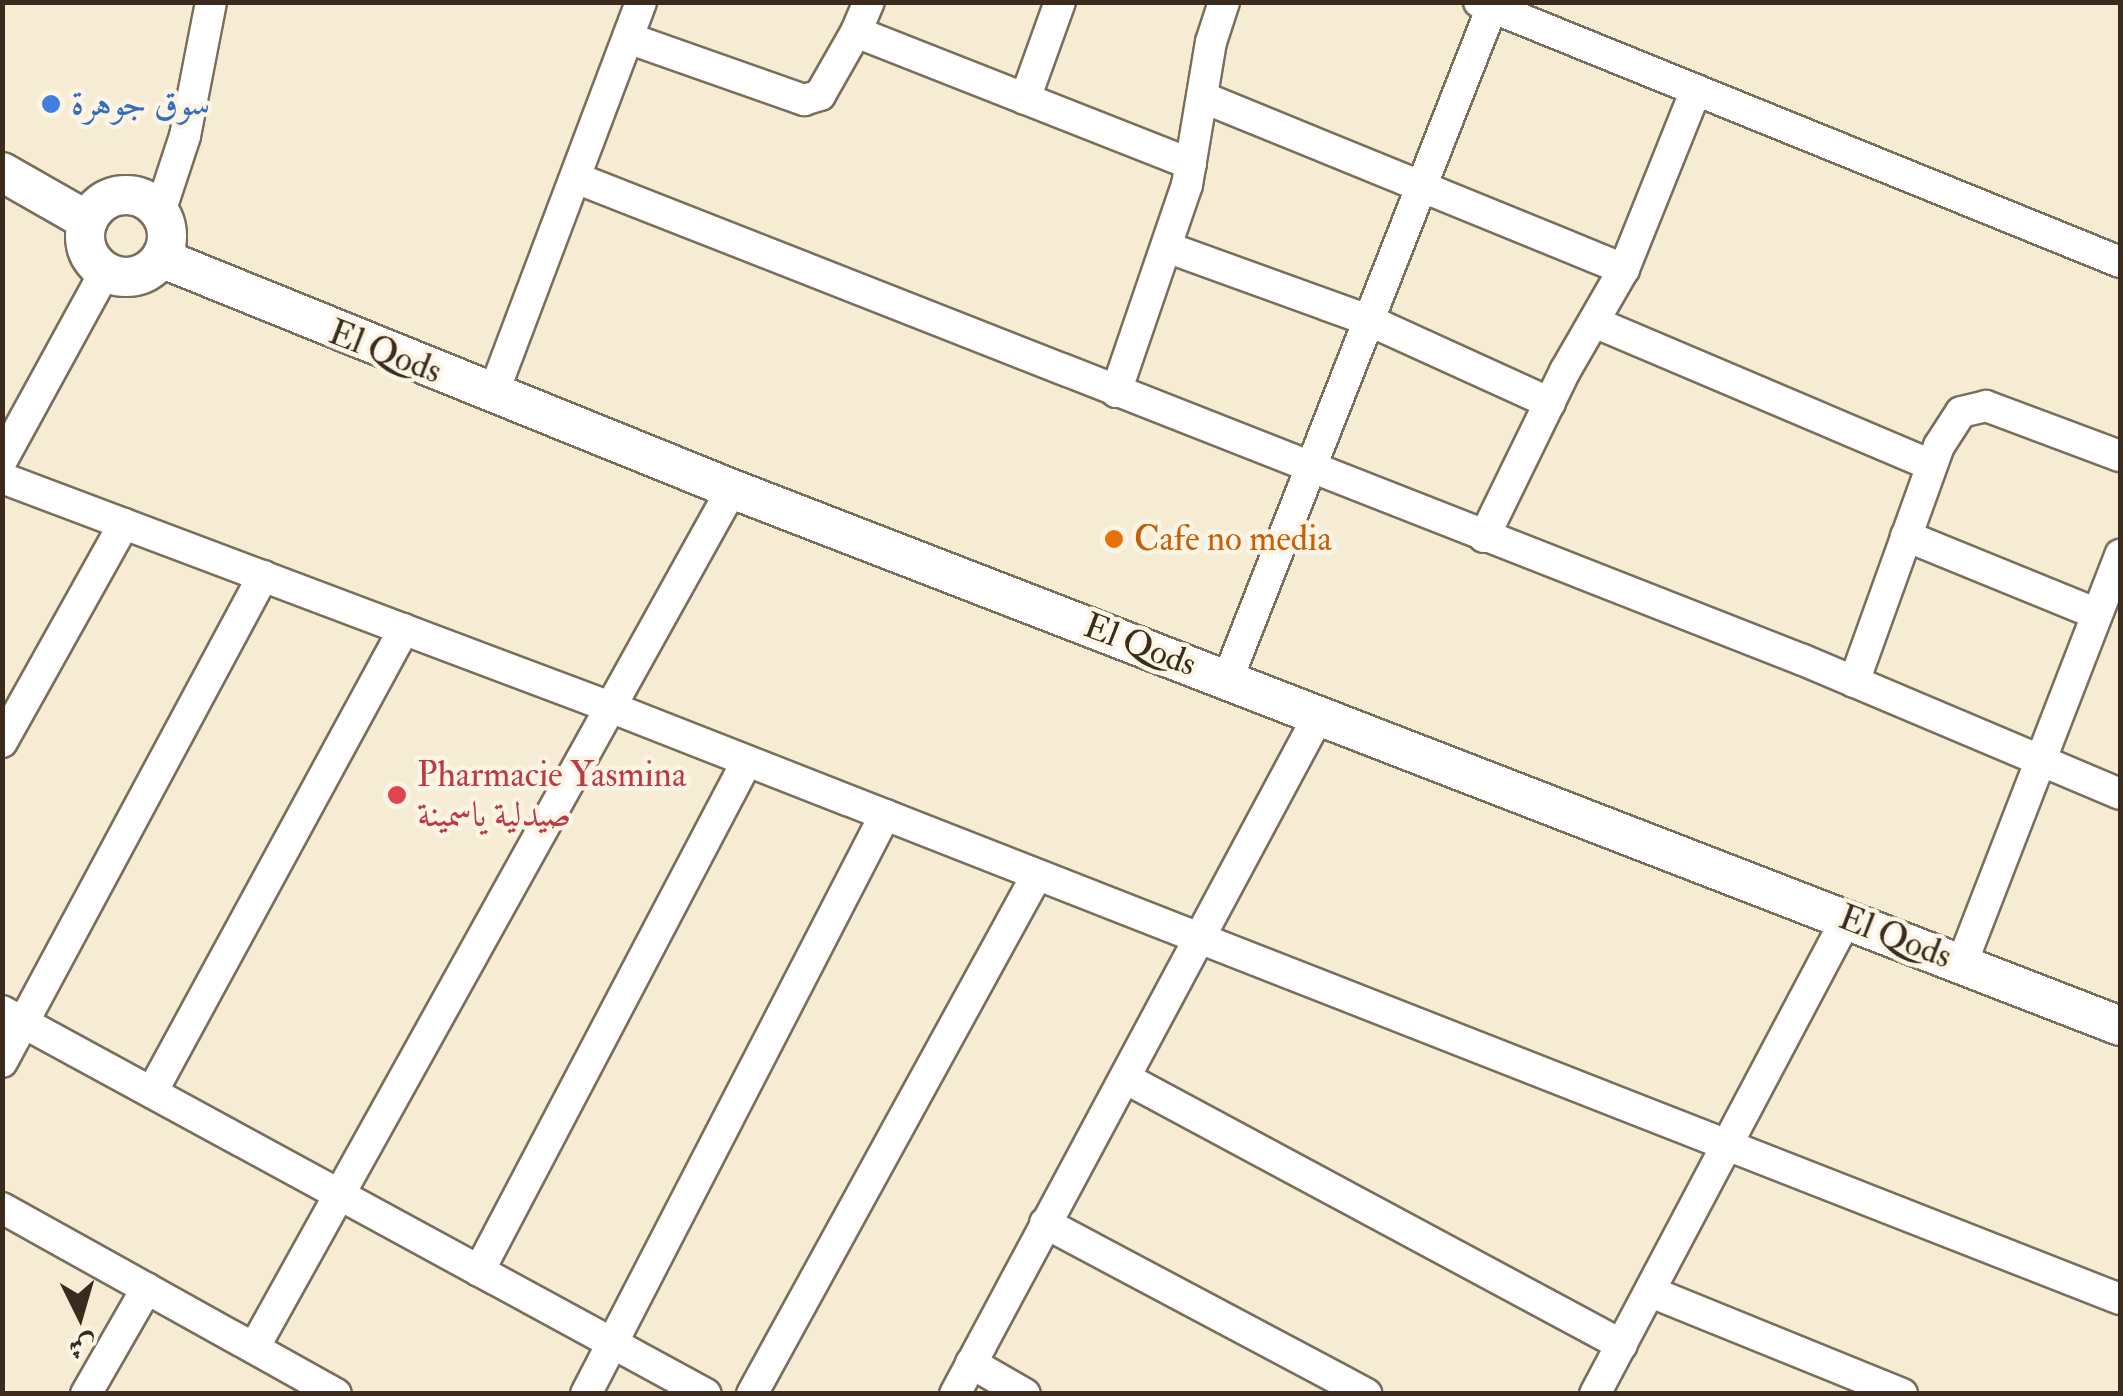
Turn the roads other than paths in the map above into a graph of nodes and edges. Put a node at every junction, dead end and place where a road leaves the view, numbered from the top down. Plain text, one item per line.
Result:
1 (211, 2) edge
2 (642, 2) edge
3 (869, 2) edge
4 (1060, 2) edge
5 (1224, 2) edge
6 (1488, 4) edge
7 (856, 32) junction
8 (628, 38) junction
9 (1696, 90) junction
10 (1202, 97) junction
11 (1024, 98) junction
12 (1191, 164) junction
13 (2, 172) edge
14 (576, 178) junction
15 (1420, 188) junction
16 (160, 212) junction
17 (88, 220) junction
18 (1169, 248) junction
19 (161, 258) junction
20 (2120, 262) edge
21 (1624, 269) junction
22 (104, 272) junction
23 (1368, 320) junction
24 (1594, 322) junction
25 (1116, 392) junction
26 (493, 394) junction
27 (1550, 403) junction
28 (2120, 456) edge
29 (2, 460) edge
30 (1931, 465) junction
31 (1309, 469) junction
32 (2, 478) edge
33 (732, 489) junction
34 (124, 524) junction
35 (1906, 536) junction
36 (1484, 537) junction
37 (2120, 555) edge
38 (263, 576) junction
39 (2097, 614) junction
40 (404, 629) junction
41 (1228, 678) junction
42 (1854, 682) junction
43 (610, 707) junction
44 (1318, 715) junction
45 (2, 742) edge
46 (747, 761) junction
47 (2042, 762) junction
48 (2120, 794) edge
49 (886, 815) junction
50 (1037, 875) junction
51 (1847, 918) junction
52 (1202, 940) junction
53 (1962, 964) junction
54 (13, 1016) edge
55 (2120, 1026) edge
56 (2, 1062) edge
57 (1125, 1078) junction
58 (152, 1092) junction
59 (1722, 1148) junction
60 (336, 1192) junction
61 (2, 1208) edge
62 (1045, 1223) junction
63 (479, 1271) junction
64 (147, 1288) junction
65 (1651, 1292) junction
66 (2120, 1299) edge
67 (614, 1344) junction
68 (1622, 1346) junction
69 (254, 1348) junction
70 (971, 1363) junction
71 (86, 1394) edge
72 (336, 1394) edge
73 (586, 1394) edge
74 (706, 1394) edge
75 (752, 1394) edge
76 (955, 1394) edge
77 (1026, 1394) edge
78 (1366, 1394) edge
79 (1595, 1394) edge
80 (1902, 1394) edge

1 - 16 street
2 - 8 street
3 - 7 street
4 - 11 street
5 - 10 street
6 - 9 street
6 - 15 street
7 - 8 street
7 - 11 street
8 - 14 street
9 - 20 street
9 - 21 street
10 - 12 street
10 - 15 street
11 - 12 street
12 - 18 street
13 - 17 street
14 - 25 street
14 - 26 street
15 - 21 street
15 - 23 street
16 - 17 street
16 - 19 street
17 - 22 street
18 - 23 street
18 - 25 street
19 - 22 street
19 - 26 street, El Qods
21 - 24 street
22 - 29 street
23 - 27 street
23 - 31 street
24 - 27 street
24 - 30 street
25 - 31 street
26 - 33 street, El Qods
27 - 36 street
28 - 30 street
30 - 35 street
31 - 36 street
31 - 41 street
32 - 34 street
33 - 41 street, El Qods
33 - 43 street
34 - 38 street
34 - 45 street
35 - 39 street
35 - 42 street
36 - 42 street
37 - 39 street
38 - 40 street
38 - 54 street
39 - 47 street
40 - 43 street
40 - 58 street
41 - 44 street, El Qods
42 - 47 street
43 - 46 street
43 - 60 street
44 - 51 street, El Qods
44 - 52 street
46 - 49 street
46 - 63 street
47 - 48 street
47 - 53 street
49 - 50 street
49 - 67 street
50 - 52 street
50 - 75 street
51 - 53 street, El Qods
51 - 59 street
52 - 57 street
52 - 59 street
53 - 55 street, El Qods
54 - 56 street
54 - 58 street
57 - 62 street
57 - 68 street
58 - 60 street
59 - 65 street
59 - 66 street
60 - 63 street
60 - 69 street
61 - 64 street
62 - 70 street
62 - 78 street
63 - 67 street
64 - 69 street
64 - 71 street
65 - 68 street
65 - 80 street
67 - 73 street
67 - 74 street
68 - 79 street
69 - 72 street
70 - 76 street
70 - 77 street

